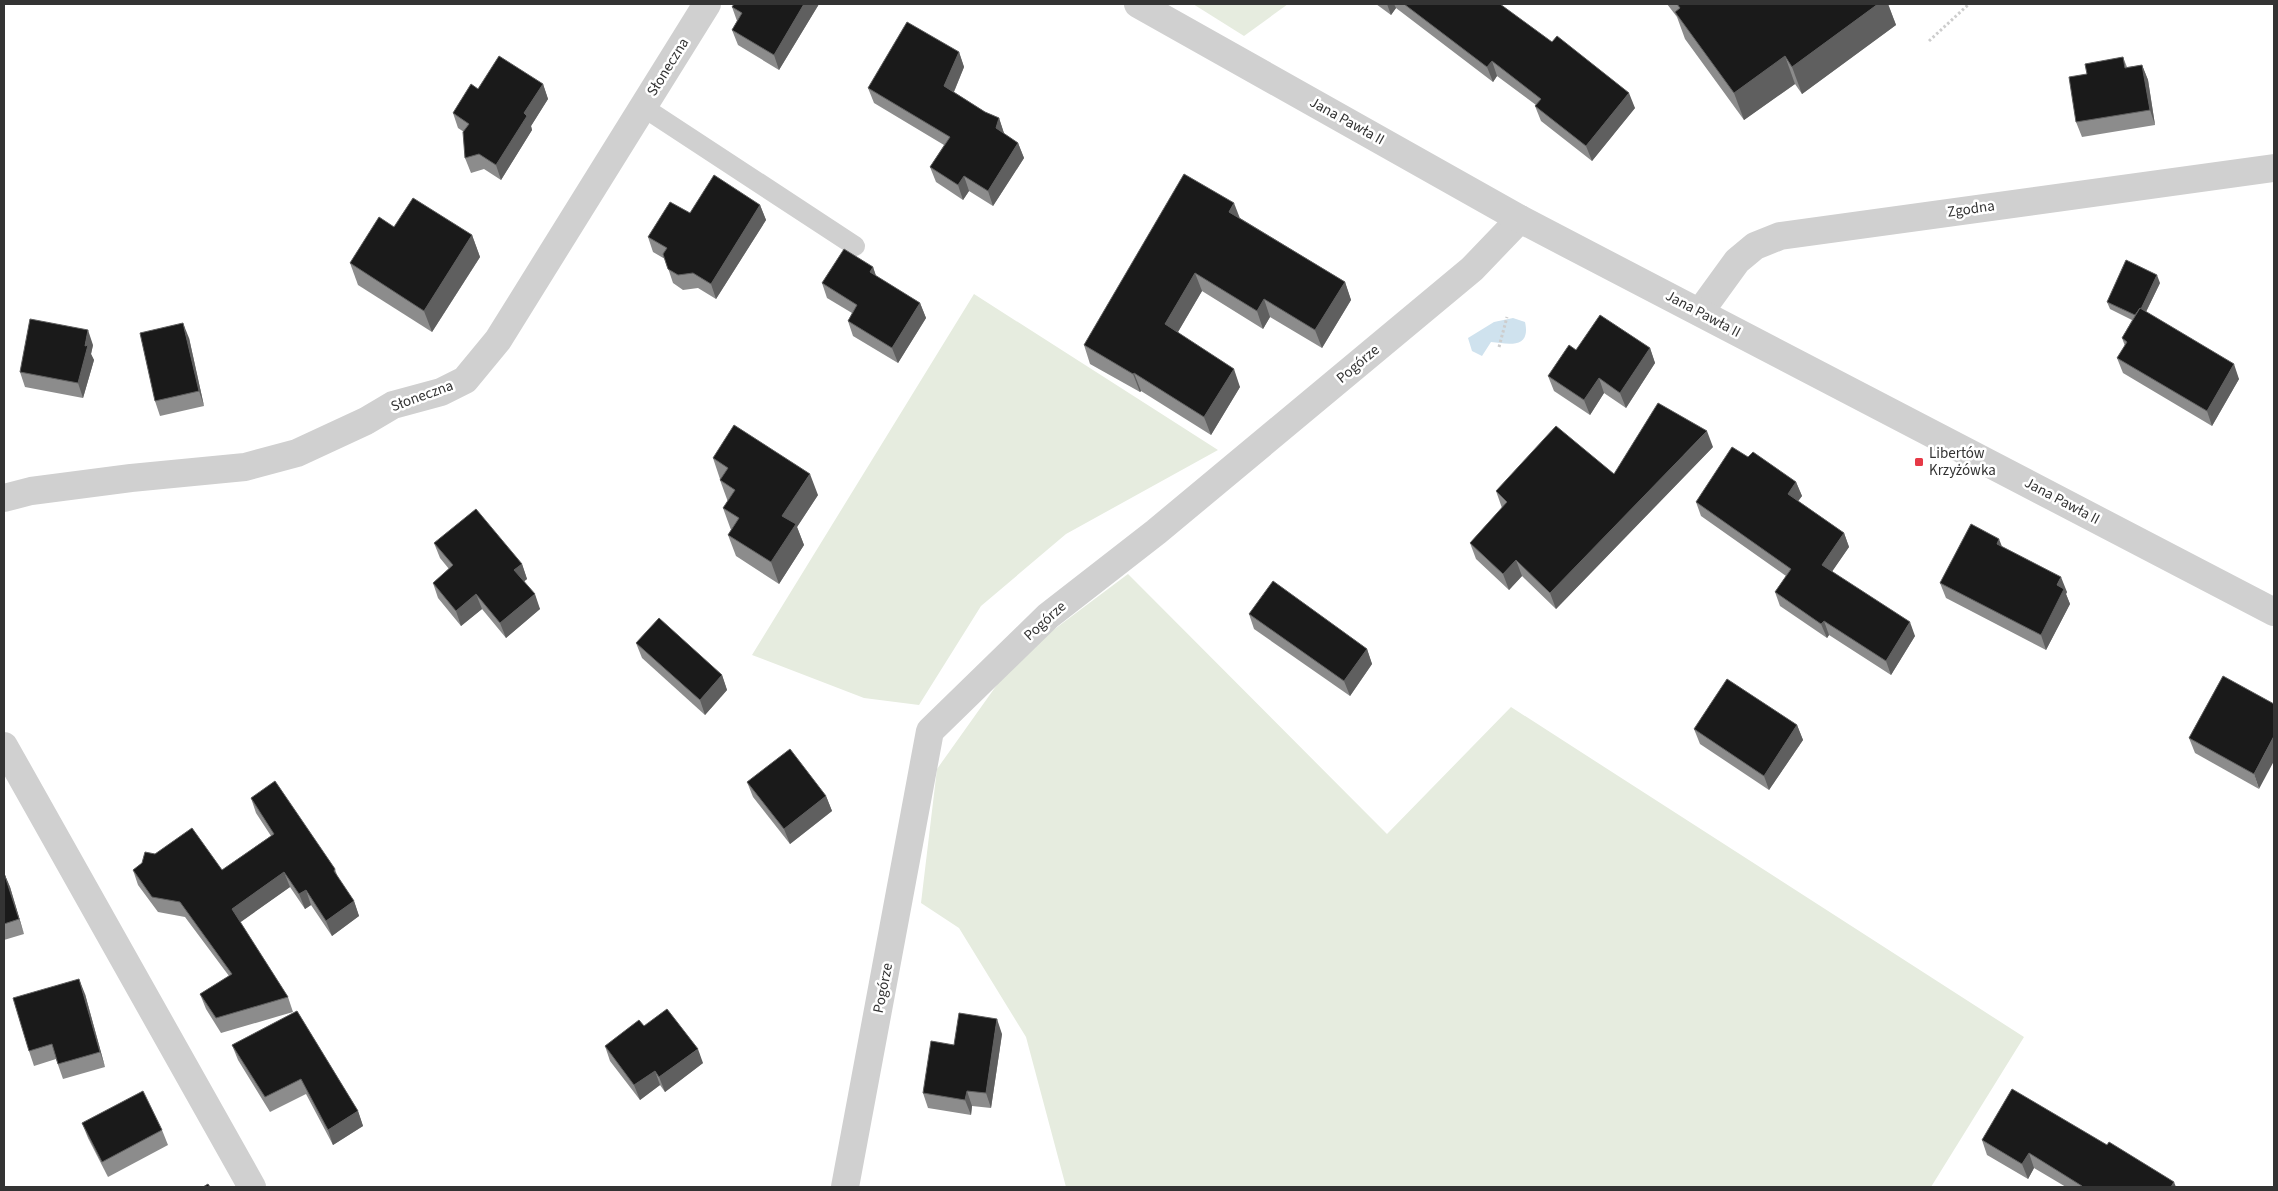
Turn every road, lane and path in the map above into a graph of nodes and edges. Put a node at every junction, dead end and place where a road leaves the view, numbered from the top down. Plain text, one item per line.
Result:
1 (708, 4) edge
2 (1138, 4) edge
3 (1969, 4) edge
4 (1929, 40) dead end
5 (643, 107) junction
6 (2274, 168) edge
7 (1520, 219) junction
8 (855, 246) dead end
9 (1700, 312) junction
10 (1507, 317) dead end
11 (1500, 347) dead end
12 (4, 498) edge
13 (2274, 612) edge
14 (4, 746) edge
15 (252, 1187) edge
16 (845, 1187) edge

1 - 5 street, Słoneczna
2 - 7 street, Jana Pawła II
3 - 4 path
5 - 8 lane
5 - 12 street, Słoneczna
6 - 9 street, Zgodna
7 - 9 street, Jana Pawła II
7 - 16 street, Pogórze
9 - 13 street, Jana Pawła II
10 - 11 path
14 - 15 street

